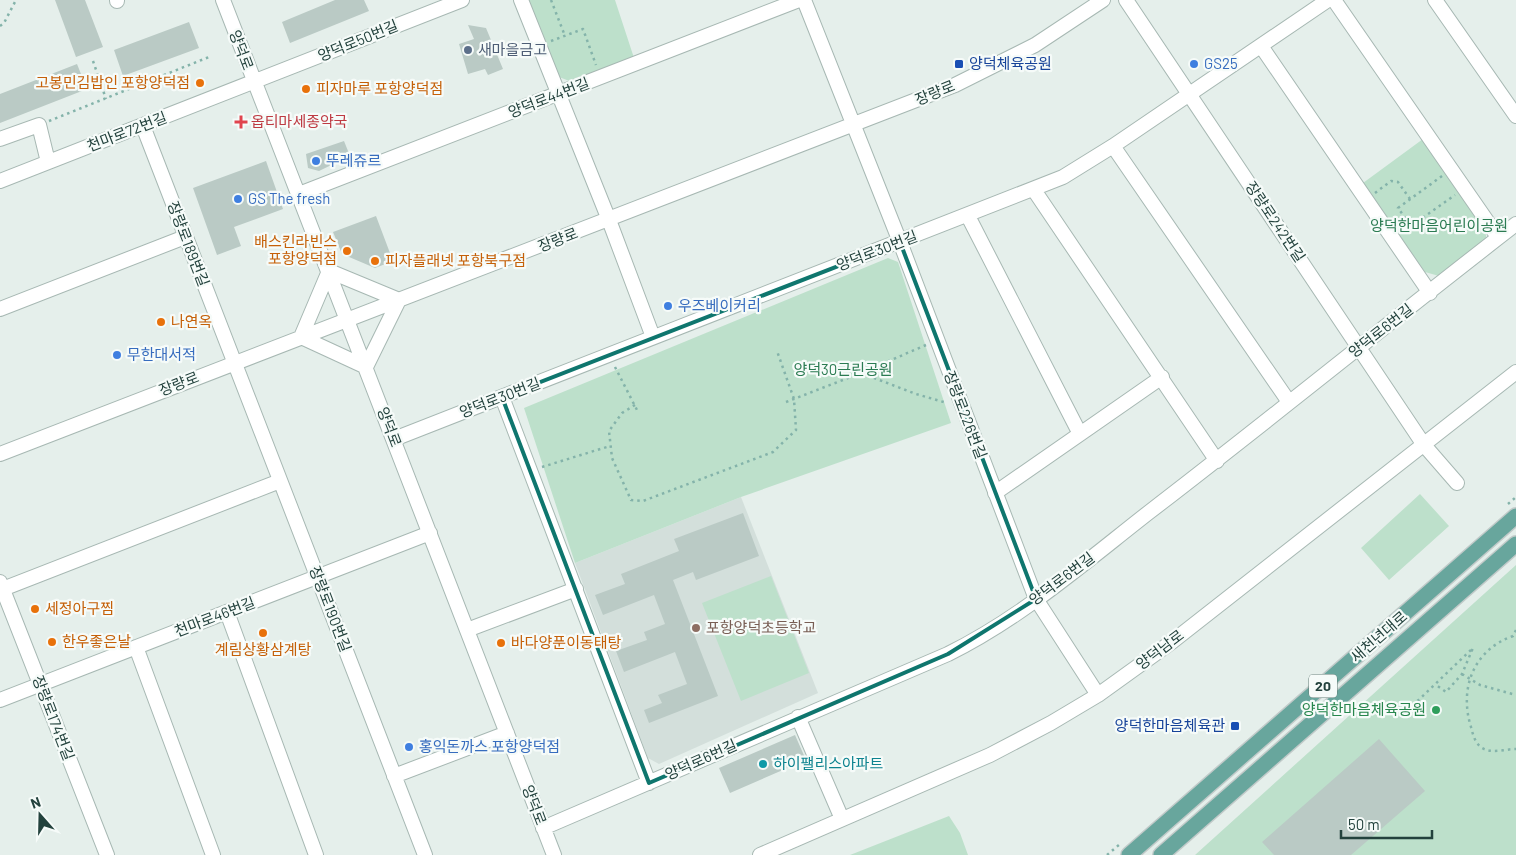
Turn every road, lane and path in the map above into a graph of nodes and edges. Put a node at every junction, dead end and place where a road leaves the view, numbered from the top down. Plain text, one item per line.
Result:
1 (16, 0) edge
2 (223, 0) edge
3 (462, 0) edge
4 (521, 0) edge
5 (552, 0) edge
6 (799, 0) edge
7 (804, 0) edge
8 (1103, 0) edge
9 (1126, 0) edge
10 (1328, 0) edge
11 (1334, 0) edge
12 (1435, 0) edge
13 (0, 26) edge
14 (565, 36) junction
15 (538, 46) junction
16 (1261, 46) junction
17 (209, 57) dead end
18 (93, 61) dead end
19 (601, 78) junction
20 (254, 83) junction
21 (1189, 93) junction
22 (558, 95) junction
23 (106, 99) junction
24 (1516, 116) edge
25 (39, 125) junction
26 (852, 125) junction
27 (143, 126) junction
28 (0, 139) edge
29 (1113, 146) junction
30 (48, 162) junction
31 (1451, 170) junction
32 (0, 181) edge
33 (1464, 188) junction
34 (1034, 190) junction
35 (299, 194) junction
36 (1367, 198) junction
37 (1410, 199) junction
38 (968, 216) junction
39 (609, 220) junction
40 (1516, 224) edge
41 (185, 237) junction
42 (1498, 237) junction
43 (900, 242) junction
44 (329, 271) junction
45 (1430, 293) junction
46 (398, 300) junction
47 (0, 309) edge
48 (348, 319) junction
49 (300, 337) junction
50 (653, 337) junction
51 (937, 341) junction
52 (1360, 348) junction
53 (776, 351) dead end
54 (608, 355) junction
55 (234, 362) junction
56 (366, 367) junction
57 (1516, 372) edge
58 (861, 373) junction
59 (1162, 377) junction
60 (502, 397) junction
61 (794, 399) junction
62 (786, 402) dead end
63 (1289, 402) junction
64 (635, 405) junction
65 (961, 406) junction
66 (637, 410) dead end
67 (1080, 434) junction
68 (394, 439) junction
69 (1424, 445) junction
70 (610, 446) junction
71 (0, 454) edge
72 (1217, 460) junction
73 (531, 470) junction
74 (280, 481) junction
75 (1457, 484) dead end
76 (995, 493) junction
77 (1516, 516) edge
78 (430, 533) junction
79 (1516, 544) edge
80 (317, 577) junction
81 (1, 587) edge
82 (576, 588) junction
83 (1036, 599) junction
84 (227, 612) junction
85 (467, 630) junction
86 (1516, 630) edge
87 (136, 647) junction
88 (1462, 674) junction
89 (1469, 678) junction
90 (40, 684) junction
91 (1436, 685) junction
92 (1098, 695) junction
93 (1516, 695) edge
94 (0, 700) edge
95 (1408, 710) dead end
96 (798, 717) junction
97 (507, 733) junction
98 (1516, 749) edge
99 (394, 776) junction
100 (649, 783) junction
101 (842, 819) junction
102 (544, 828) junction
103 (107, 855) edge
104 (213, 855) edge
105 (316, 855) edge
106 (425, 855) edge
107 (554, 855) edge
108 (760, 855) edge
109 (1129, 855) edge
110 (1161, 855) edge

1 - 13 path
2 - 20 street, 양덕로
3 - 20 street, 양덕로50번길
4 - 15 street
5 - 14 path
6 - 19 street, 양덕로44번길
7 - 26 street, 장량로226번길
8 - 26 street, 장량로
9 - 21 street, 장량로242번길
10 - 16 street, 양덕로30번길
11 - 31 street
12 - 24 street
14 - 15 path
14 - 19 path
15 - 22 street
16 - 21 street, 양덕로30번길
16 - 36 street
17 - 23 path
18 - 23 path
19 - 22 street, 양덕로44번길
20 - 27 street, 천마로72번길
20 - 35 street, 양덕로
21 - 29 street, 양덕로30번길
21 - 52 street, 장량로242번길
22 - 35 street, 양덕로44번길
22 - 39 street
23 - 25 path
25 - 28 street
25 - 30 street
26 - 39 street, 장량로
26 - 43 street, 장량로226번길
27 - 30 street, 천마로72번길
27 - 41 street, 장량로189번길
29 - 34 street, 양덕로30번길
29 - 63 street
30 - 32 street, 천마로72번길
31 - 33 street
31 - 37 path
33 - 37 path
33 - 42 street
34 - 38 street, 양덕로30번길
34 - 59 street
35 - 44 street, 양덕로
36 - 37 path
36 - 45 street
38 - 43 street, 양덕로30번길
38 - 67 street
39 - 46 street, 장량로
39 - 50 street
40 - 42 street, 양덕로6번길
41 - 47 street
41 - 55 street, 장량로189번길
42 - 45 street, 양덕로6번길
43 - 50 street, 양덕로30번길
43 - 51 street, 장량로226번길
44 - 46 street
44 - 48 street, 양덕로
44 - 49 street
45 - 52 street, 양덕로6번길
46 - 48 street, 장량로
46 - 56 street
48 - 49 street, 장량로
48 - 56 street, 양덕로
49 - 55 street, 장량로
49 - 56 street
50 - 54 street, 양덕로30번길
51 - 58 path
51 - 65 street, 장량로226번길
52 - 63 street, 양덕로6번길
52 - 69 street, 장량로242번길
53 - 61 path
54 - 60 street, 양덕로30번길
54 - 64 path
55 - 71 street, 장량로
55 - 74 street, 장량로190번길
56 - 68 street, 양덕로
57 - 69 street, 양덕남로
58 - 61 path
58 - 65 path
59 - 67 street
59 - 72 street
60 - 68 street, 양덕로30번길
60 - 73 street
61 - 62 path
61 - 70 path
63 - 72 street, 양덕로6번길
64 - 66 path
64 - 70 path
65 - 76 street, 장량로226번길
67 - 76 street
68 - 78 street, 양덕로
69 - 75 street, 장량로242번길
69 - 92 street, 양덕남로
70 - 73 path
72 - 83 street, 양덕로6번길
73 - 82 street
74 - 80 street, 장량로190번길
74 - 81 street
76 - 83 street, 장량로226번길
77 - 109 main road, 새천년대로 / 20
78 - 80 street, 천마로46번길
78 - 85 street, 양덕로
79 - 110 main road, 새천년대로 / 20
80 - 84 street, 천마로46번길
80 - 99 street, 장량로190번길
81 - 90 street, 장량로174번길
82 - 85 street
82 - 100 street
83 - 92 street, 장량로226번길
83 - 96 street, 양덕로6번길
84 - 87 street, 천마로46번길
84 - 105 street
85 - 97 street, 양덕로
86 - 89 path
87 - 90 street, 천마로46번길
87 - 104 street
88 - 89 path
88 - 91 path
88 - 91 path
89 - 93 path
89 - 98 path
90 - 94 street, 천마로46번길
90 - 103 street, 장량로174번길
91 - 95 path
92 - 101 street, 양덕남로
96 - 100 street, 양덕로6번길
96 - 101 street
97 - 99 street
97 - 102 street, 양덕로
99 - 106 street, 장량로190번길
100 - 102 street, 양덕로6번길
101 - 108 street, 양덕남로
102 - 107 street, 양덕로

